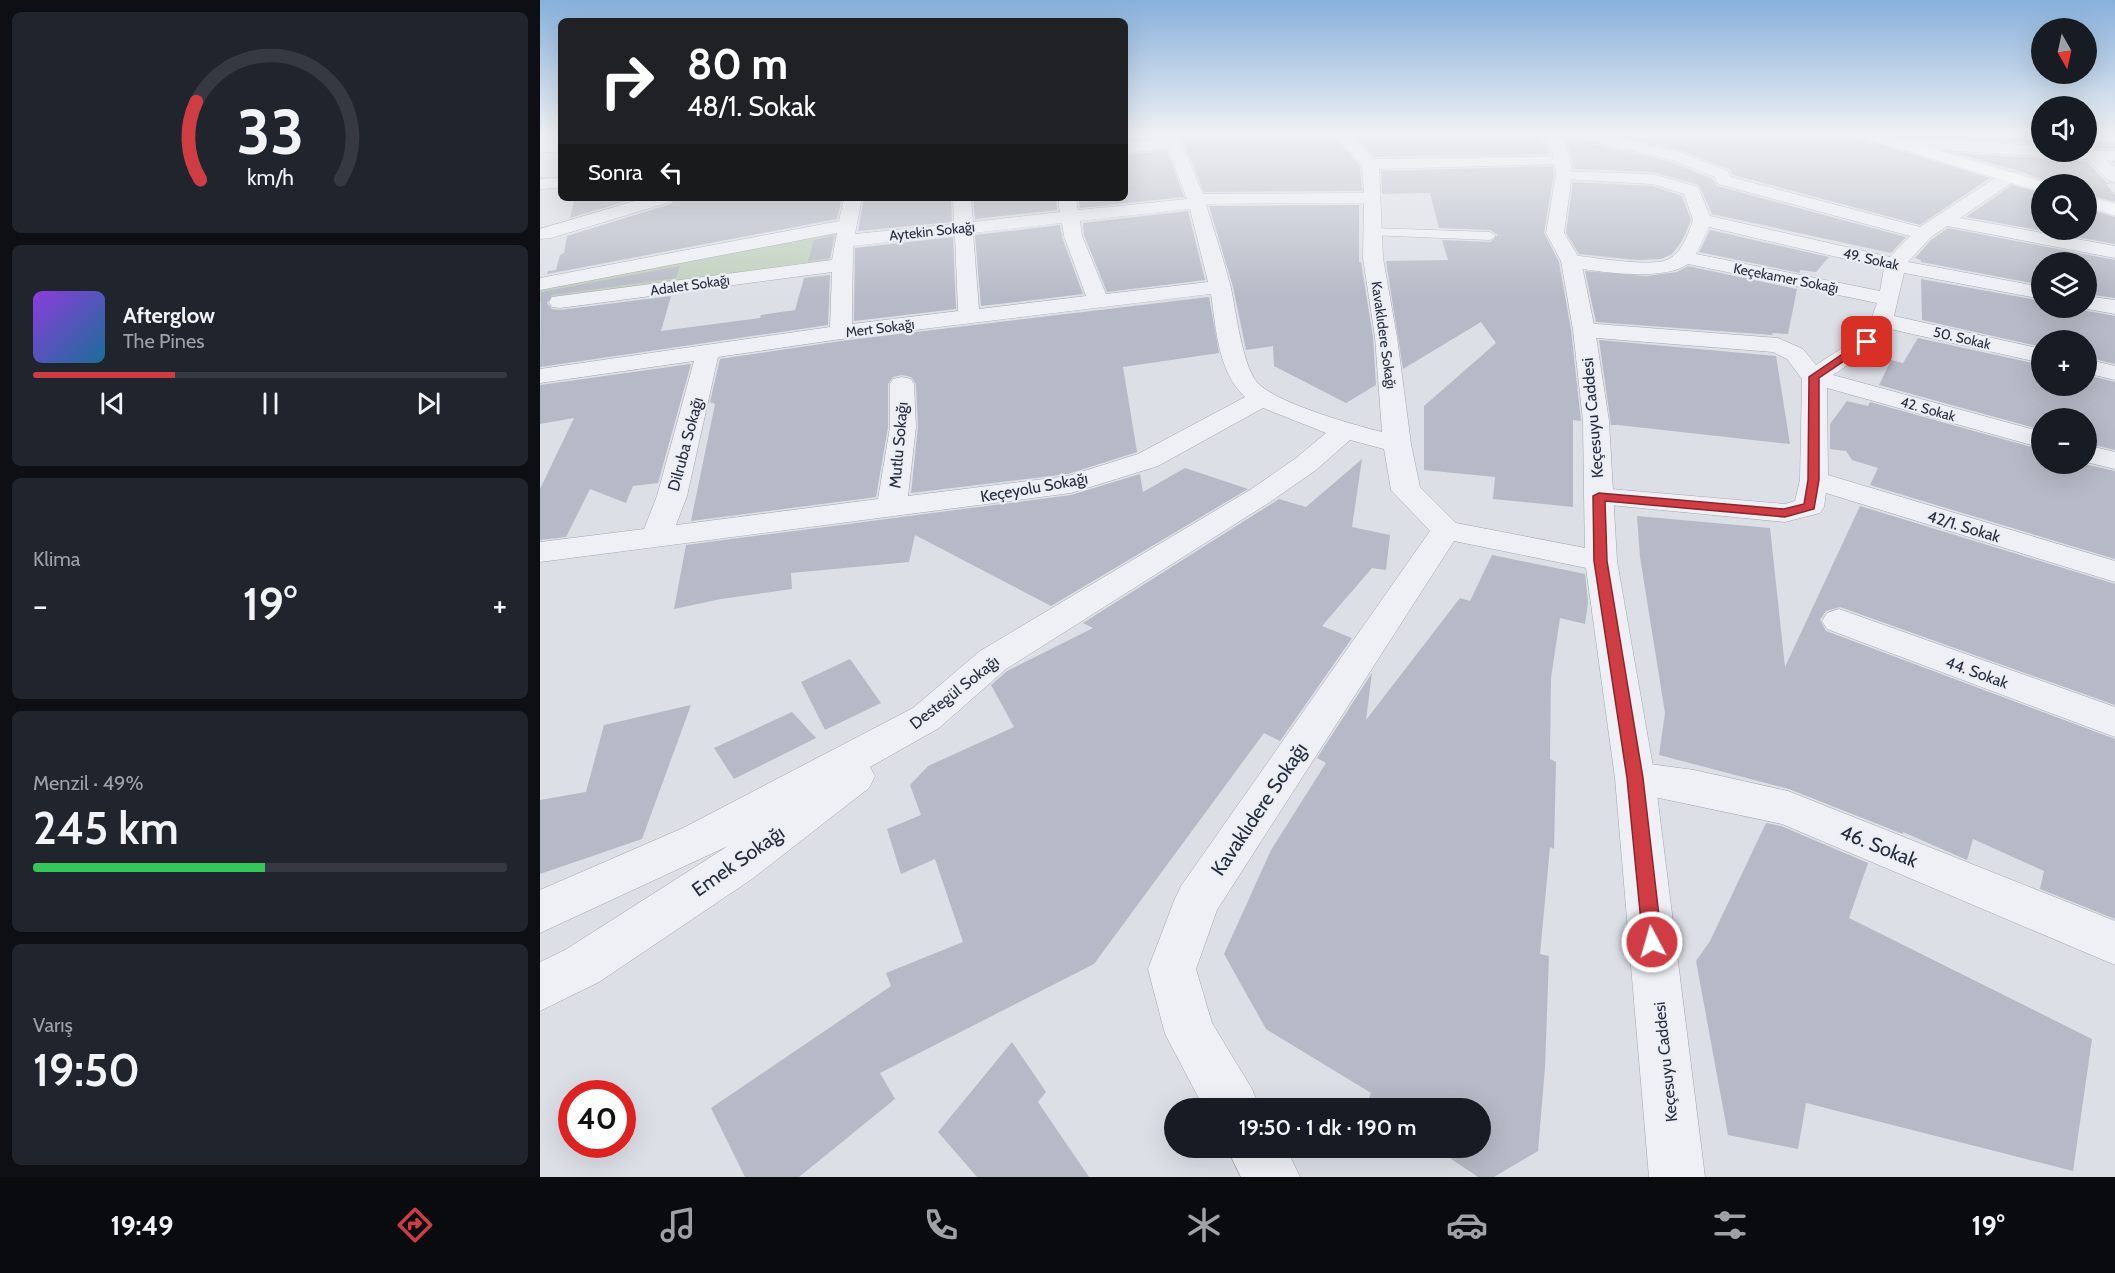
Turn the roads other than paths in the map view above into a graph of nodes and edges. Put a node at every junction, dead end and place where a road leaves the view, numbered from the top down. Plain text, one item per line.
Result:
1 (1191, 188) edge
2 (1372, 188) edge
3 (1564, 188) edge
4 (1682, 188) edge
5 (1701, 188) edge
6 (1759, 188) edge
7 (1992, 188) edge
8 (1692, 191) junction
9 (1373, 198) junction
10 (653, 201) edge
11 (852, 201) edge
12 (962, 201) edge
13 (1197, 201) junction
14 (2097, 204) edge
15 (1068, 208) edge
16 (2115, 210) edge
17 (1702, 220) junction
18 (1933, 227) junction
19 (963, 228) junction
20 (1373, 232) junction
21 (541, 233) edge
22 (847, 233) junction
23 (1490, 236) dead end
24 (2115, 252) edge
25 (1682, 257) junction
26 (1571, 261) junction
27 (1896, 264) junction
28 (840, 265) junction
29 (540, 284) edge
30 (1220, 287) junction
31 (2031, 291) edge
32 (1098, 301) junction
33 (2097, 304) edge
34 (540, 305) edge
35 (2115, 307) edge
36 (1886, 309) junction
37 (969, 318) junction
38 (1584, 330) junction
39 (841, 332) junction
40 (708, 351) junction
41 (2031, 353) edge
42 (2097, 369) edge
43 (2115, 373) edge
44 (540, 376) edge
45 (1814, 377) junction
46 (902, 384) dead end
47 (1262, 399) junction
48 (1345, 431) junction
49 (2031, 437) edge
50 (1397, 444) junction
51 (2097, 456) edge
52 (2115, 461) edge
53 (1814, 480) junction
54 (1599, 496) junction
55 (892, 506) junction
56 (1446, 530) junction
57 (657, 535) junction
58 (540, 552) edge
59 (1601, 561) junction
60 (2115, 572) edge
61 (1839, 621) dead end
62 (926, 718) junction
63 (2115, 722) edge
64 (1635, 778) junction
65 (540, 912) edge
66 (2115, 943) edge
67 (540, 987) edge
68 (1227, 1098) edge
69 (1261, 1158) edge
70 (1272, 1177) edge
71 (1677, 1177) edge

1 - 13 street
2 - 9 street, Kavaklıdere Sokağı
3 - 26 street, Keçesuyu Caddesi
4 - 8 street
5 - 8 street
6 - 18 street
7 - 18 street
8 - 17 street
9 - 13 street, Aytekin Sokağı
9 - 20 street, Kavaklıdere Sokağı
10 - 21 street
11 - 22 street
12 - 19 street
13 - 15 street, Aytekin Sokağı
13 - 30 street
14 - 16 main road
15 - 19 street, Aytekin Sokağı
15 - 32 street
17 - 25 street
17 - 27 street, 49. Sokak
18 - 24 street
18 - 27 street
19 - 22 street, Aytekin Sokağı
19 - 37 street
20 - 23 lane
20 - 50 street, Kavaklıdere Sokağı
22 - 28 street
22 - 29 street, Aytekin Sokağı
25 - 26 street
25 - 36 street, Keçekamer Sokağı
26 - 38 street, Keçesuyu Caddesi
27 - 31 street, 49. Sokak
27 - 36 street
28 - 34 street, Adalet Sokağı
28 - 39 street
30 - 32 street, Mert Sokağı
30 - 47 street
32 - 37 street, Mert Sokağı
33 - 35 street
36 - 41 street, 50. Sokak
36 - 45 street
37 - 39 street, Mert Sokağı
38 - 45 street
38 - 54 street, Keçesuyu Caddesi
39 - 40 street, Mert Sokağı
40 - 44 street, Mert Sokağı
40 - 57 street, Dilruba Sokağı
42 - 43 street
45 - 49 street, 42. Sokak
45 - 53 street
46 - 55 street, Mutlu Sokağı
47 - 48 street
47 - 55 street, Keçeyolu Sokağı
48 - 50 street
48 - 62 street, Destegül Sokağı
50 - 56 street, Kavaklıdere Sokağı
51 - 52 street
53 - 54 street
53 - 60 street, 42/1. Sokak
54 - 59 street, Keçesuyu Caddesi
55 - 57 street, Keçeyolu Sokağı
56 - 59 street
56 - 68 street, Kavaklıdere Sokağı
57 - 58 street, Keçeyolu Sokağı
59 - 64 street, Keçesuyu Caddesi
61 - 63 street, 44. Sokak
62 - 65 street, Destegül Sokağı
62 - 67 street, Emek Sokağı
64 - 66 street, 46. Sokak
64 - 71 street, Keçesuyu Caddesi
69 - 70 street

